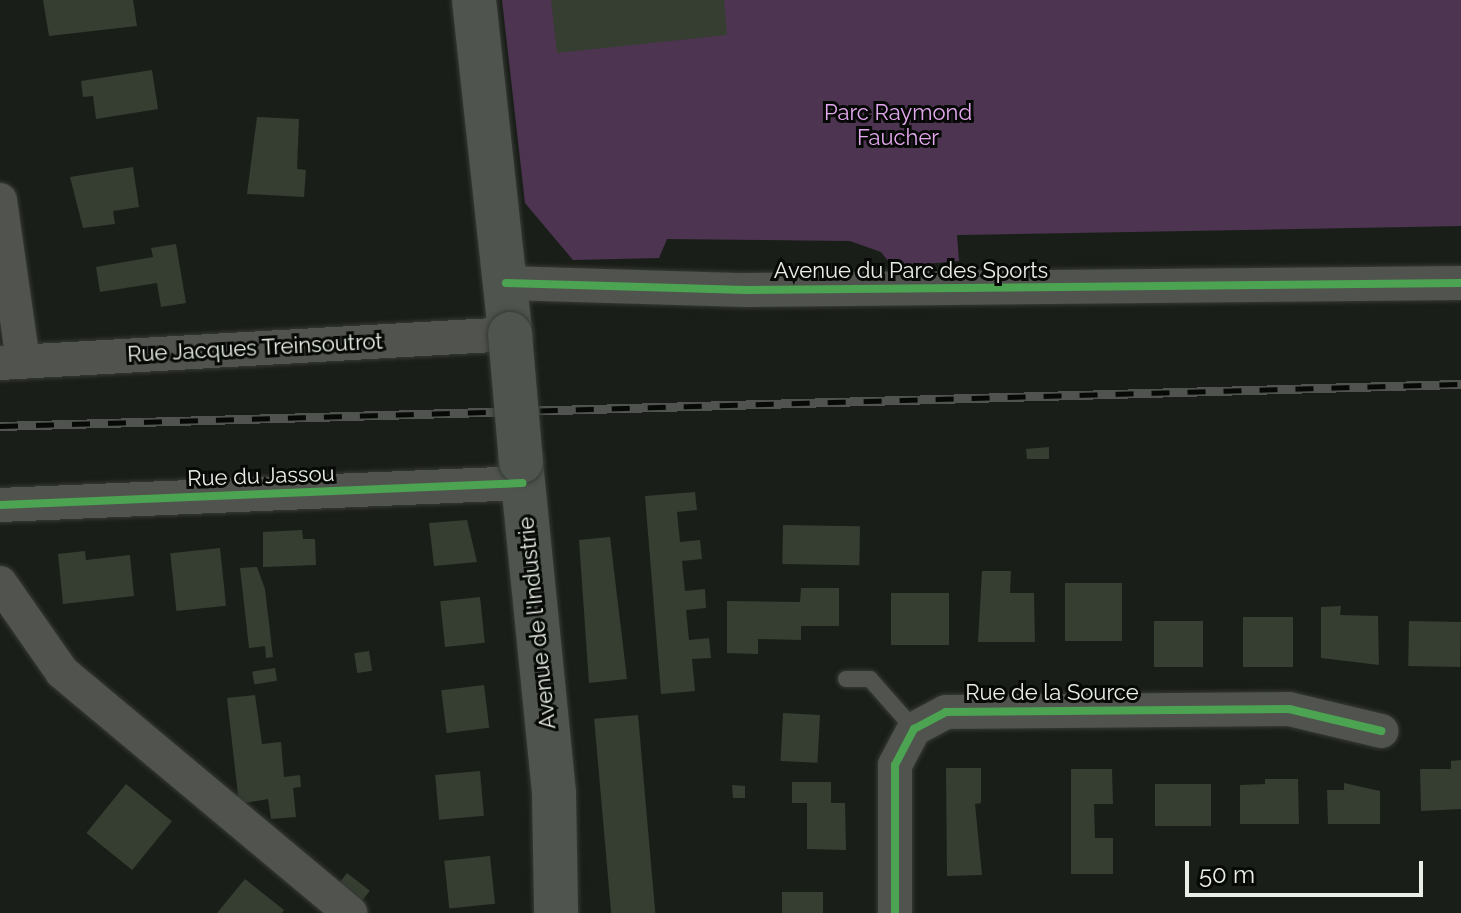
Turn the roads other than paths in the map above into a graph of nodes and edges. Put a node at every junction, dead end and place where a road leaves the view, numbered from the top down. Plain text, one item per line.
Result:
1 (474, 0) edge
2 (0, 200) edge
3 (506, 283) junction
4 (1461, 283) edge
5 (510, 334) junction
6 (11, 362) edge
7 (522, 472) junction
8 (0, 505) edge
9 (0, 583) edge
10 (846, 679) dead end
11 (914, 729) junction
12 (1381, 731) dead end
13 (350, 913) edge
14 (556, 913) edge
15 (895, 913) edge

1 - 3 main road, Avenue de l'Industrie
2 - 6 street
3 - 4 street, Avenue du Parc des Sports
3 - 5 main road, Avenue de l'Industrie
5 - 6 street, Rue Jacques Treinsoutrot
5 - 7 main road, Avenue de l'Industrie, bridge
7 - 8 street, Rue du Jassou
7 - 14 main road, Avenue de l'Industrie
9 - 13 street
10 - 11 lane
11 - 12 street, Rue de la Source
11 - 15 street

